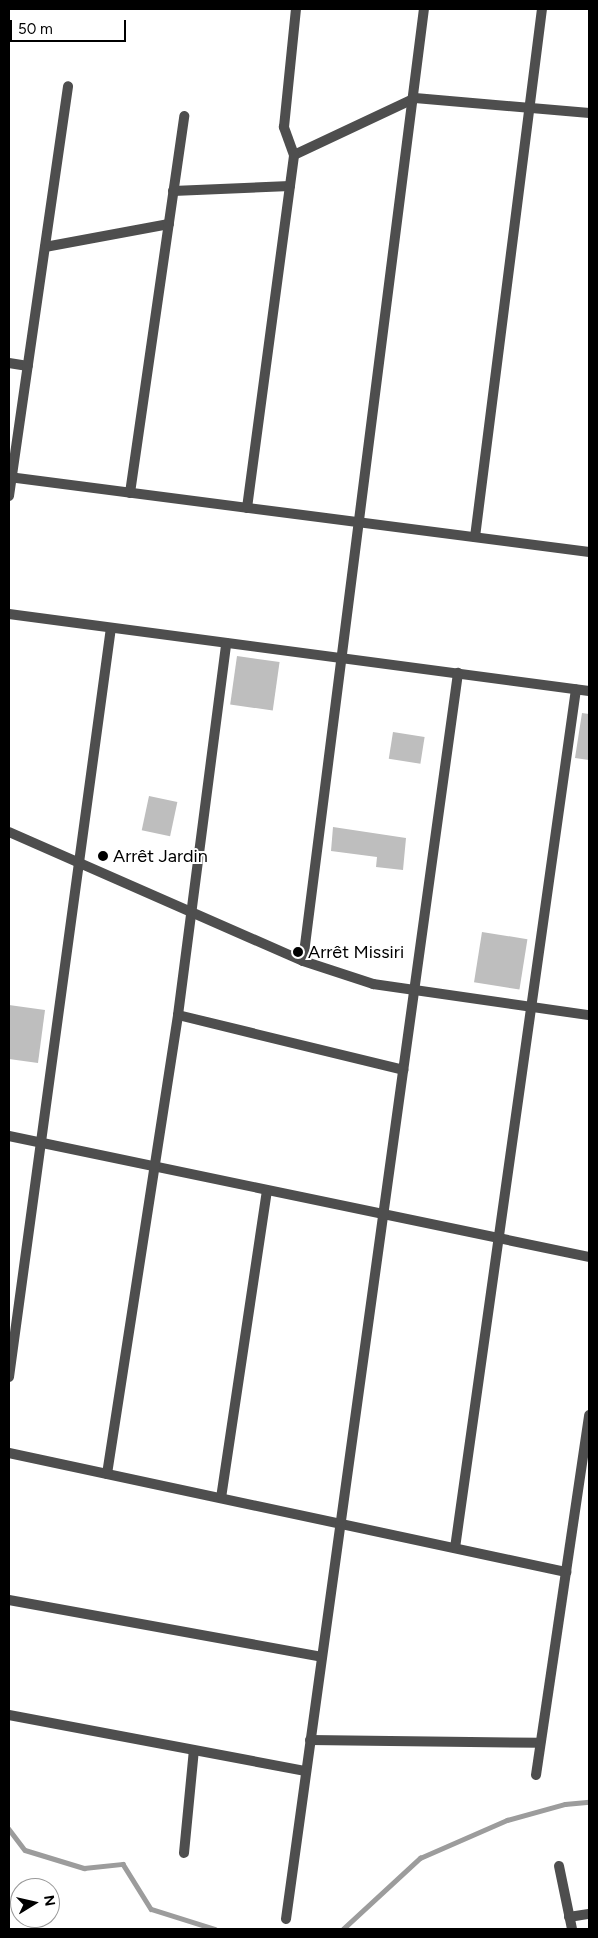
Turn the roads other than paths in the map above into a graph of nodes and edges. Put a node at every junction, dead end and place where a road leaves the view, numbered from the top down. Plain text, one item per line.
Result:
1 (296, 9) edge
2 (424, 9) edge
3 (542, 9) edge
4 (68, 86) dead end
5 (415, 98) junction
6 (531, 108) junction
7 (589, 113) edge
8 (184, 116) dead end
9 (294, 155) junction
10 (290, 186) junction
11 (173, 191) junction
12 (169, 224) junction
13 (45, 247) junction
14 (9, 363) edge
15 (28, 366) junction
16 (10, 477) edge
17 (130, 493) junction
18 (9, 496) edge
19 (248, 508) junction
20 (360, 523) junction
21 (475, 538) junction
22 (589, 552) edge
23 (9, 614) edge
24 (110, 628) junction
25 (226, 643) junction
26 (342, 658) junction
27 (458, 673) junction
28 (576, 689) junction
29 (589, 691) edge
30 (9, 832) edge
31 (79, 862) junction
32 (191, 912) junction
33 (303, 961) junction
34 (414, 988) junction
35 (532, 1006) junction
36 (178, 1015) junction
37 (589, 1015) edge
38 (403, 1070) junction
39 (9, 1136) edge
40 (42, 1143) junction
41 (153, 1166) junction
42 (267, 1190) junction
43 (382, 1214) junction
44 (498, 1238) junction
45 (589, 1257) edge
46 (9, 1377) edge
47 (589, 1415) edge
48 (9, 1453) edge
49 (107, 1474) junction
50 (221, 1498) junction
51 (340, 1524) junction
52 (454, 1548) junction
53 (566, 1572) junction
54 (9, 1600) edge
55 (322, 1657) junction
56 (9, 1715) edge
57 (310, 1740) junction
58 (540, 1743) junction
59 (194, 1750) junction
60 (306, 1771) junction
61 (536, 1775) dead end
62 (184, 1853) dead end
63 (559, 1866) dead end
64 (589, 1914) edge
65 (569, 1917) junction
66 (286, 1919) dead end
67 (572, 1929) edge

1 - 9 street
2 - 5 street
3 - 6 street
4 - 13 street
5 - 6 street
5 - 9 street
5 - 20 street
6 - 7 street
6 - 21 street
8 - 11 street
9 - 10 street
10 - 11 street
10 - 19 street
11 - 12 street
12 - 13 street
12 - 17 street
13 - 15 street
14 - 15 street
15 - 16 street
16 - 17 street
16 - 18 street
17 - 19 street
19 - 20 street
20 - 21 street
20 - 26 street
21 - 22 street
23 - 24 street
24 - 25 street
24 - 31 street
25 - 26 street
25 - 32 street
26 - 27 street
26 - 33 street
27 - 28 street
27 - 34 street
28 - 29 street
28 - 35 street
30 - 31 street
31 - 32 street
31 - 40 street
32 - 33 street
32 - 36 street
33 - 34 street
34 - 35 street
34 - 38 street
35 - 37 street
35 - 44 street
36 - 38 street
36 - 41 street
38 - 43 street
39 - 40 street
40 - 41 street
40 - 46 street
41 - 42 street
41 - 49 street
42 - 43 street
42 - 50 street
43 - 44 street
43 - 51 street
44 - 45 street
44 - 52 street
47 - 53 street
48 - 49 street
49 - 50 street
50 - 51 street
51 - 52 street
51 - 55 street
52 - 53 street
53 - 58 street
54 - 55 street
55 - 57 street
56 - 59 street
57 - 58 street
57 - 60 street
58 - 61 street
59 - 60 street
59 - 62 street
60 - 66 street
63 - 65 street
64 - 65 street
65 - 67 street

